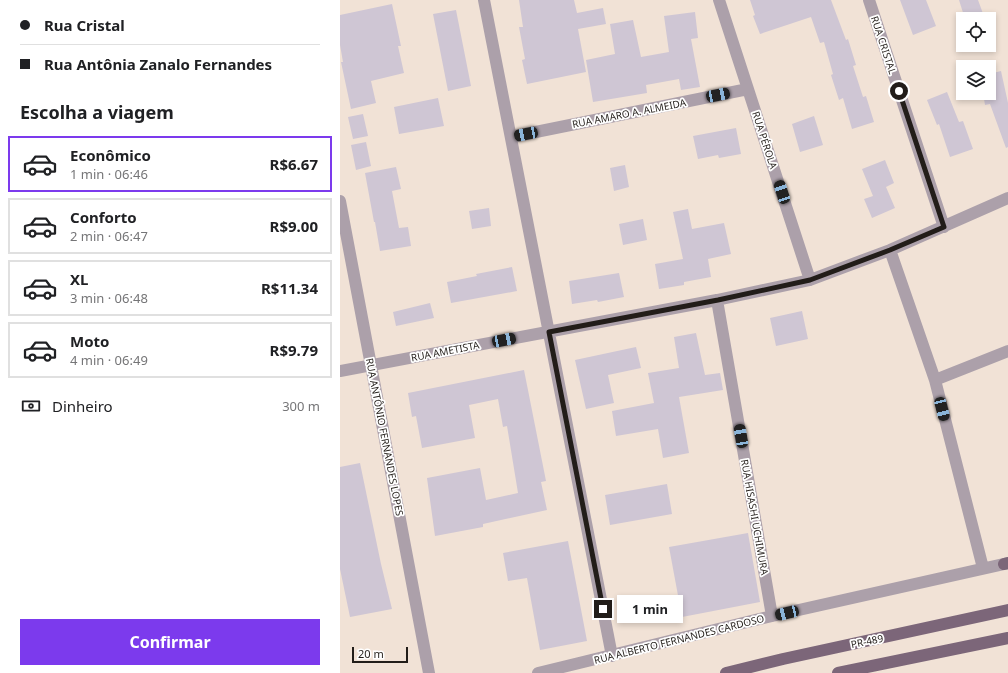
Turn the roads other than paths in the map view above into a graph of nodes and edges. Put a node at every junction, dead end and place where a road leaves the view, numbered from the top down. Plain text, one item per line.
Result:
1 (484, 0) edge
2 (720, 0) edge
3 (869, 0) edge
4 (748, 89) junction
5 (511, 137) junction
6 (1008, 198) edge
7 (340, 201) edge
8 (944, 227) junction
9 (890, 250) junction
10 (810, 280) junction
11 (718, 300) junction
12 (549, 332) junction
13 (1008, 351) edge
14 (371, 365) junction
15 (340, 371) edge
16 (935, 380) junction
17 (1007, 563) edge
18 (983, 568) junction
19 (1008, 610) edge
20 (772, 616) junction
21 (1008, 638) edge
22 (612, 656) junction
23 (429, 673) edge
24 (538, 673) edge
25 (726, 673) edge
26 (838, 673) edge

1 - 5 street
2 - 4 street, RUA PÉROLA
3 - 8 street, RUA CRISTAL
4 - 5 street, RUA AMARO A. ALMEIDA
4 - 10 street, RUA PÉROLA
5 - 12 street
6 - 8 street, RUA AMETISTA
7 - 14 street, RUA ANTÔNIO FERNANDES LOPES
8 - 9 street, RUA AMETISTA
9 - 10 street, RUA AMETISTA
9 - 16 street
10 - 11 street, RUA AMETISTA
11 - 12 street, RUA AMETISTA
11 - 20 street, RUA HISASHI UCHIMURA
12 - 14 street, RUA AMETISTA
12 - 22 street
13 - 16 street
14 - 15 street, RUA AMETISTA
14 - 23 street, RUA ANTÔNIO FERNANDES LOPES
16 - 18 street
17 - 18 street, RUA ALBERTO FERNANDES CARDOSO
18 - 20 street, RUA ALBERTO FERNANDES CARDOSO
19 - 25 main road, PR-489 / PR-489
20 - 22 street, RUA ALBERTO FERNANDES CARDOSO
21 - 26 main road
22 - 24 street, RUA ALBERTO FERNANDES CARDOSO

